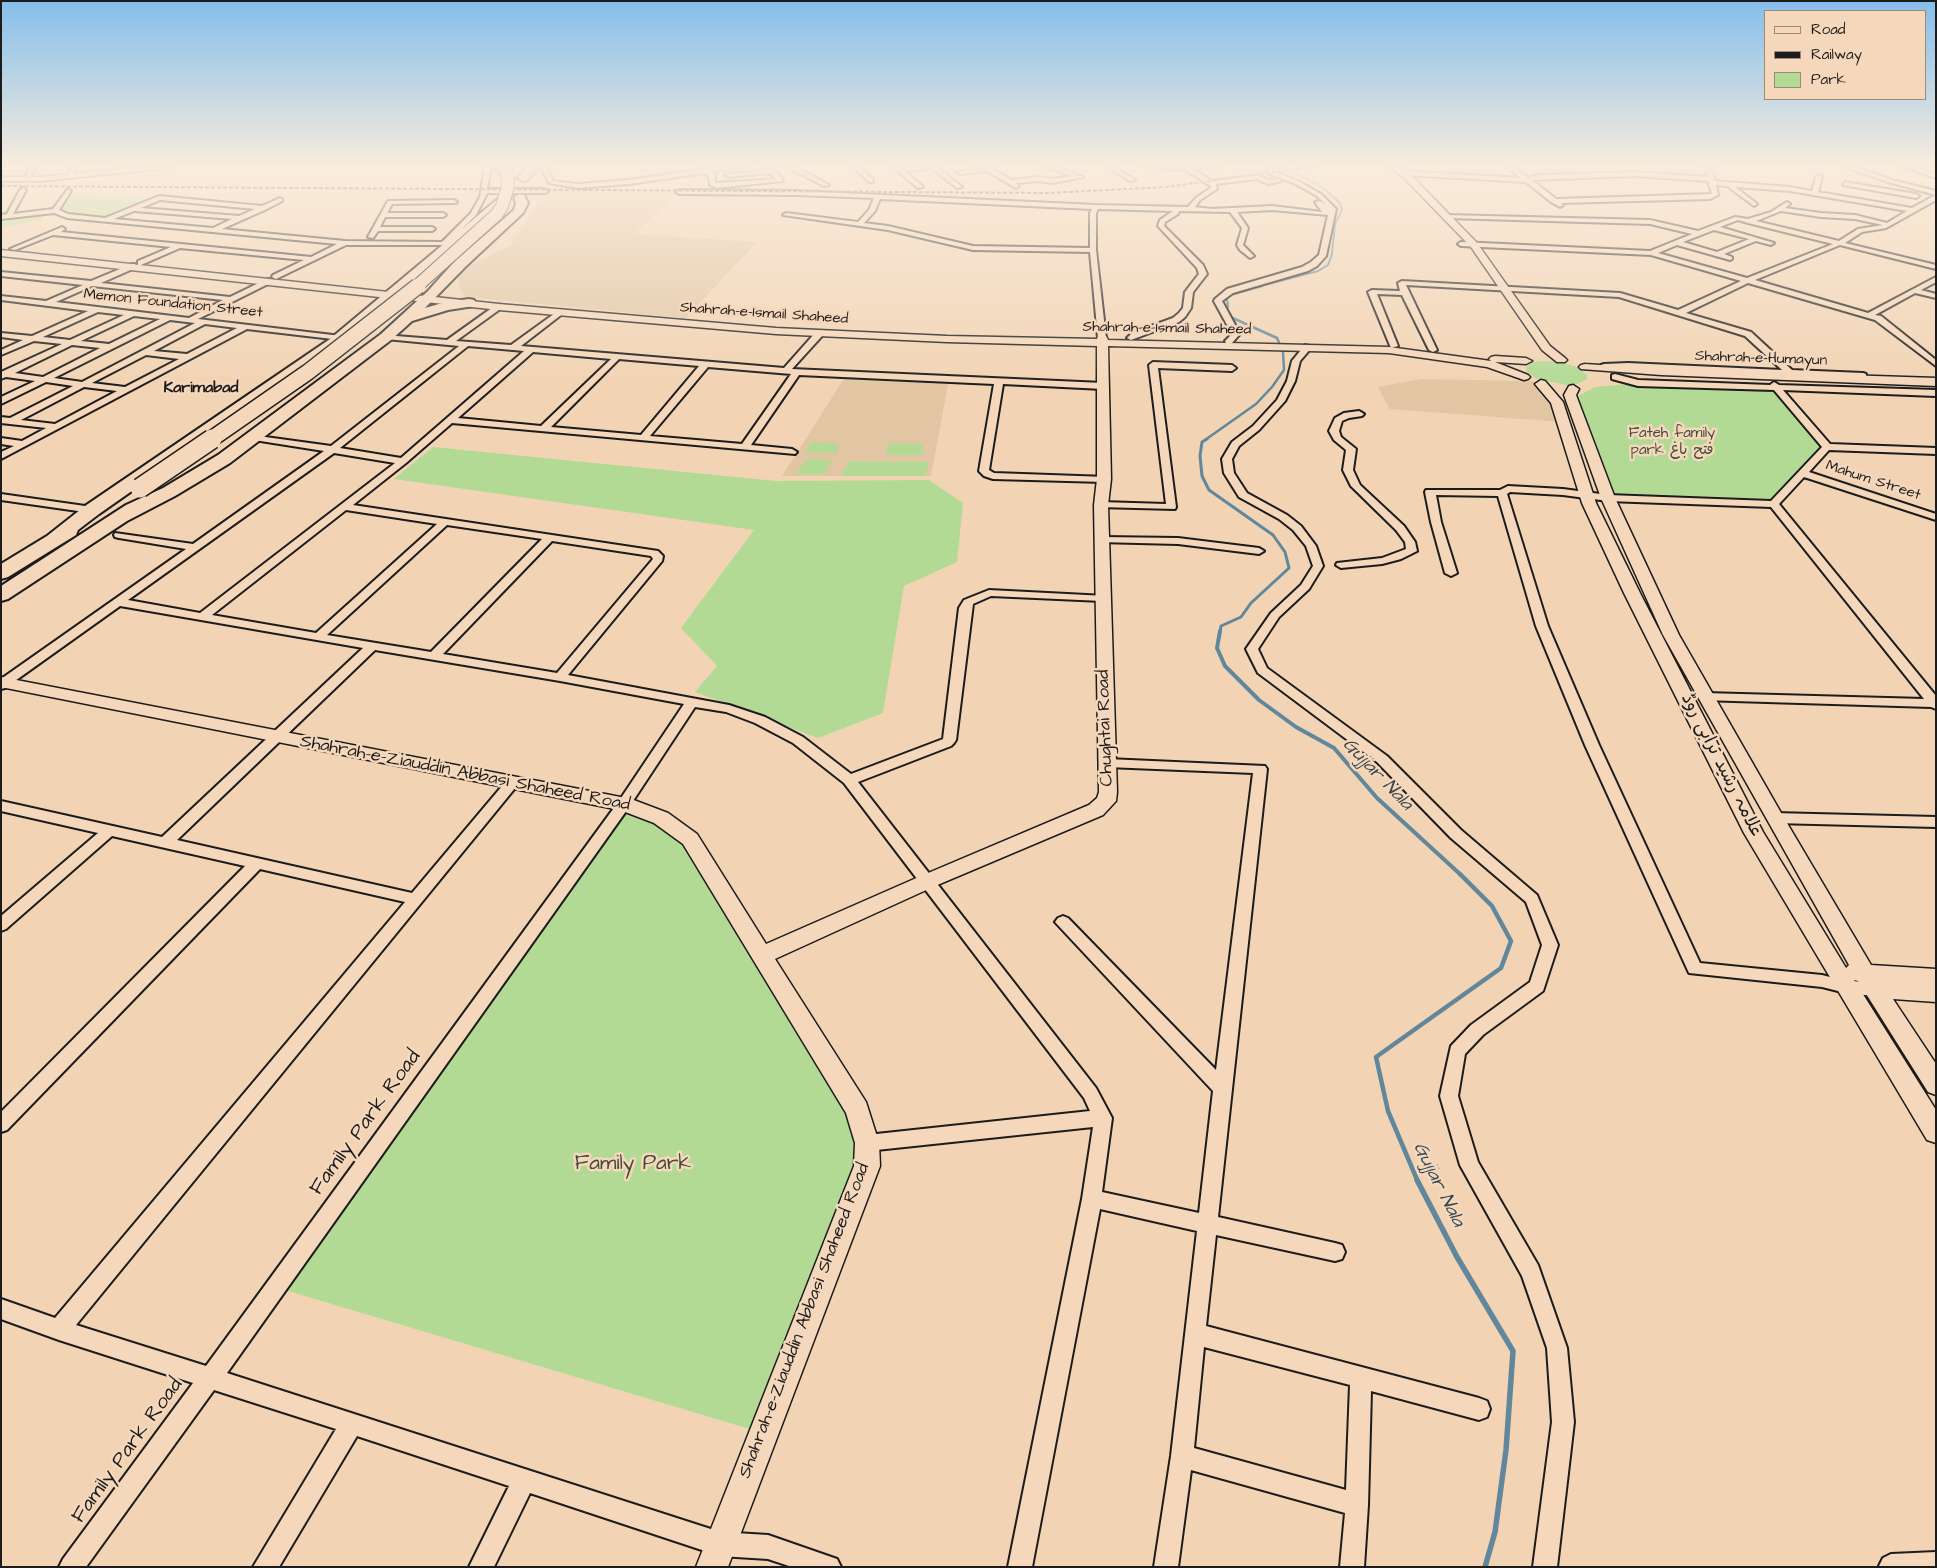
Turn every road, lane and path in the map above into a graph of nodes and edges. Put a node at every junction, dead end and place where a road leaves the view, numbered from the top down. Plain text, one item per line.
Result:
1 (37, 239) edge
2 (113, 239) edge
3 (194, 239) edge
4 (303, 239) edge
5 (450, 239) edge
6 (457, 239) edge
7 (470, 239) edge
8 (481, 239) edge
9 (488, 239) edge
10 (935, 239) edge
11 (1093, 239) edge
12 (1174, 239) edge
13 (1242, 239) edge
14 (1326, 239) edge
15 (1458, 239) edge
16 (1469, 239) edge
17 (1687, 239) edge
18 (1755, 239) joint
19 (1823, 239) edge
20 (1845, 239) edge
21 (346, 243) junction
22 (1677, 243) junction
23 (1771, 243) dead end
24 (1839, 243) junction
25 (1461, 244) junction
26 (1474, 245) junction
27 (179, 246) junction
28 (1093, 250) junction
29 (4, 251) edge
30 (1651, 253) junction
31 (1718, 254) junction
32 (1250, 256) dead end
33 (1730, 258) dead end
34 (312, 259) junction
35 (1471, 259) dead end
36 (137, 264) junction
37 (1936, 267) edge
38 (1, 274) edge
39 (1482, 274) dead end
40 (450, 276) junction
41 (272, 279) junction
42 (1936, 279) edge
43 (1747, 281) junction
44 (93, 283) junction
45 (1757, 284) junction
46 (1506, 289) junction
47 (1914, 290) junction
48 (394, 292) junction
49 (1494, 292) junction
50 (1404, 293) junction
51 (430, 296) junction
52 (1936, 296) edge
53 (1, 298) edge
54 (232, 299) junction
55 (14, 300) junction
56 (467, 300) junction
57 (47, 303) junction
58 (1, 306) edge
59 (499, 307) junction
60 (97, 309) junction
61 (558, 312) junction
62 (1679, 312) junction
63 (134, 313) junction
64 (1689, 315) junction
65 (1870, 316) junction
66 (170, 317) junction
67 (192, 319) junction
68 (205, 321) junction
69 (401, 323) junction
70 (248, 326) junction
71 (819, 334) junction
72 (1, 335) edge
73 (386, 337) junction
74 (33, 338) junction
75 (341, 338) junction
76 (1131, 338) junction
77 (1101, 340) junction
78 (1229, 341) junction
79 (448, 342) junction
80 (71, 343) junction
81 (466, 344) junction
82 (1243, 344) junction
83 (1307, 345) junction
84 (1394, 346) junction
85 (108, 347) junction
86 (513, 348) junction
87 (531, 349) junction
88 (1433, 350) junction
89 (144, 352) junction
90 (1, 354) edge
91 (188, 357) junction
92 (617, 357) junction
93 (1532, 359) junction
94 (1561, 360) junction
95 (705, 364) junction
96 (1936, 364) edge
97 (1232, 368) dead end
98 (786, 371) junction
99 (1593, 371) junction
100 (797, 372) junction
101 (1789, 372) junction
102 (3, 375) edge
103 (1524, 376) junction
104 (45, 379) junction
105 (1936, 381) edge
106 (1000, 382) junction
107 (1771, 382) junction
108 (83, 384) junction
109 (1541, 384) junction
110 (1103, 386) junction
111 (1936, 389) edge
112 (126, 390) junction
113 (1936, 393) edge
114 (1, 401) edge
115 (1359, 414) dead end
116 (1, 420) edge
117 (450, 420) junction
118 (12, 421) junction
119 (56, 427) junction
120 (543, 429) junction
121 (254, 437) junction
122 (643, 438) junction
123 (1, 441) edge
124 (23, 444) junction
125 (1827, 447) junction
126 (745, 448) junction
127 (332, 450) junction
128 (1936, 451) edge
129 (792, 452) dead end
130 (1, 456) edge
131 (403, 461) junction
132 (1802, 473) junction
133 (1104, 479) junction
134 (1502, 493) junction
135 (1587, 496) junction
136 (1, 497) edge
137 (1608, 498) junction
138 (1101, 504) junction
139 (1774, 504) junction
140 (345, 507) junction
141 (92, 510) junction
142 (1936, 517) edge
143 (445, 522) junction
144 (115, 527) junction
145 (550, 537) junction
146 (55, 539) junction
147 (1102, 540) junction
148 (195, 548) junction
149 (1259, 551) dead end
150 (1341, 565) dead end
151 (1, 572) edge
152 (1451, 574) dead end
153 (1, 594) edge
154 (1102, 598) junction
155 (118, 602) junction
156 (203, 616) junction
157 (319, 636) junction
158 (372, 646) junction
159 (434, 656) junction
160 (560, 677) junction
161 (3, 683) edge
162 (1705, 697) junction
163 (692, 702) junction
164 (1934, 704) edge
165 (279, 736) junction
166 (1107, 763) junction
167 (849, 780) junction
168 (513, 782) junction
169 (624, 804) junction
170 (1, 806) edge
171 (1774, 818) junction
172 (1936, 822) edge
173 (110, 830) junction
174 (165, 843) junction
175 (257, 863) junction
176 (928, 881) junction
177 (415, 899) junction
178 (1063, 922) dead end
179 (1, 925) edge
180 (763, 955) junction
181 (1936, 978) edge
182 (1841, 979) junction
183 (1870, 981) junction
184 (1936, 993) edge
185 (1936, 1085) edge
186 (1222, 1089) junction
187 (1104, 1118) junction
188 (1, 1124) edge
189 (1936, 1132) edge
190 (867, 1142) junction
191 (1092, 1199) junction
192 (1208, 1226) junction
193 (1335, 1252) dead end
194 (1, 1309) edge
195 (59, 1330) junction
196 (1196, 1334) junction
197 (210, 1378) junction
198 (1361, 1378) junction
199 (1478, 1409) dead end
200 (352, 1423) junction
201 (1182, 1456) junction
202 (524, 1480) junction
203 (1357, 1505) junction
204 (720, 1544) junction
205 (1936, 1564) edge
206 (1892, 1566) edge
207 (71, 1567) edge
208 (265, 1567) edge
209 (481, 1567) edge
210 (712, 1567) edge
211 (829, 1567) edge
212 (1020, 1567) edge
213 (1166, 1567) edge
214 (1352, 1567) edge
215 (1546, 1567) edge

1 - 29 street
2 - 27 street
3 - 27 street
4 - 21 street
5 - 21 street
6 - 48 highway
7 - 146 highway, bridge
8 - 144 highway
9 - 40 highway
10 - 28 street
11 - 28 street
12 - 76 street
13 - 32 street
14 - 78 street
15 - 25 main road
16 - 26 main road
17 - 22 street
18 - 23 street
18 - 31 street
19 - 24 street
20 - 24 street
21 - 34 street
22 - 30 street
22 - 31 street
24 - 37 street
24 - 43 street
24 - 45 street
25 - 26 street
25 - 35 main road
26 - 30 street
26 - 46 main road
27 - 34 street
27 - 36 street
28 - 77 street
29 - 36 main road, Shahrah-e-Ismail Shaheed
30 - 43 street
31 - 33 street
34 - 41 street
36 - 41 main road, Shahrah-e-Ismail Shaheed
36 - 44 street
38 - 44 street
39 - 49 main road
40 - 51 highway
40 - 56 highway
41 - 48 main road, Shahrah-e-Ismail Shaheed
41 - 54 street
42 - 47 street
43 - 45 street
43 - 62 street
44 - 54 street
44 - 57 street
45 - 64 street
45 - 65 street
46 - 49 street
46 - 62 street
46 - 94 main road
47 - 52 street
47 - 65 street
48 - 51 main road, Shahrah-e-Ismail Shaheed
48 - 75 highway
49 - 50 street
50 - 84 street
50 - 88 street
51 - 56 main road, Shahrah-e-Ismail Shaheed
51 - 69 highway
53 - 55 street, Memon Foundation Street
54 - 67 street
55 - 57 street, Memon Foundation Street
55 - 58 street
56 - 59 main road, Shahrah-e-Ismail Shaheed
56 - 69 highway
56 - 77 main road, Shahrah-e-Ismail Shaheed
57 - 60 street, Memon Foundation Street
59 - 61 main road, Shahrah-e-Ismail Shaheed
59 - 79 street
60 - 63 street, Memon Foundation Street
60 - 74 street
61 - 71 main road, Shahrah-e-Ismail Shaheed
61 - 86 street
62 - 64 street
63 - 66 street, Memon Foundation Street
63 - 80 street
64 - 101 street
65 - 96 street
66 - 67 street, Memon Foundation Street
66 - 85 street
67 - 68 street, Memon Foundation Street
68 - 70 street, Memon Foundation Street
68 - 89 street
69 - 73 highway
70 - 75 street, Memon Foundation Street
70 - 91 street
71 - 77 main road, Shahrah-e-Ismail Shaheed
71 - 98 street
72 - 74 street
73 - 79 street
73 - 121 highway
74 - 80 street
74 - 90 street
75 - 141 highway
76 - 77 main road, Shahrah-e-Ismail Shaheed
76 - 78 main road, Shahrah-e-Ismail Shaheed
77 - 82 main road, Shahrah-e-Ismail Shaheed
77 - 110 main road, Chughtai Road
78 - 82 main road, Shahrah-e-Ismail Shaheed
79 - 81 street
80 - 85 street
80 - 102 street
81 - 86 street
81 - 127 street
82 - 83 main road, Shahrah-e-Ismail Shaheed
83 - 84 main road, Shahrah-e-Ismail Shaheed
83 - 103 main road, Shahrah-e-Ismail Shaheed
83 - 215 street
84 - 88 main road, Shahrah-e-Ismail Shaheed
85 - 89 street
85 - 104 street
86 - 87 street
87 - 92 street
87 - 117 street
88 - 93 main road, Shahrah-e-Ismail Shaheed
89 - 91 street
89 - 108 street
91 - 112 street
92 - 95 street
92 - 120 street
93 - 94 main road
93 - 103 main road
94 - 99 main road
95 - 98 street
95 - 122 street
97 - 138 street
98 - 100 street
99 - 101 street
99 - 107 main road, Shahrah-e-Humayun
99 - 107 main road, Shahrah-e-Humayun
100 - 106 street
100 - 126 street
101 - 105 street
102 - 104 street
103 - 109 main road, Shahrah-e-Ismail Shaheed
104 - 108 street
104 - 114 street
105 - 107 main road, Shahrah-e-Humayun
106 - 110 street
106 - 133 street
107 - 111 main road, Shahrah-e-Humayun
107 - 113 street
107 - 125 street
108 - 112 street
108 - 118 street
109 - 135 main road, علامہ رشید ترابی روڈ
109 - 137 main road, علامہ رشید ترابی روڈ
110 - 133 main road, Chughtai Road
112 - 119 street
115 - 150 street
116 - 118 street
117 - 120 street
117 - 131 street
118 - 119 street
119 - 124 street
120 - 122 street
121 - 127 street
121 - 144 highway
122 - 126 street
123 - 124 street
124 - 130 street
125 - 128 street
125 - 132 street
126 - 129 street
127 - 131 street
127 - 148 street
131 - 140 street
132 - 139 street
132 - 142 street, Mahum Street
133 - 138 main road, Chughtai Road
134 - 135 street
134 - 152 street
134 - 182 street
135 - 137 street
135 - 182 main road, علامہ رشید ترابی روڈ
136 - 141 street
137 - 139 street
137 - 162 main road, علامہ رشید ترابی روڈ
138 - 147 main road, Chughtai Road
139 - 164 street
140 - 143 street
140 - 156 street
141 - 146 highway
143 - 145 street
143 - 157 street
144 - 148 street
144 - 153 highway
145 - 159 street
145 - 160 street
146 - 151 highway
147 - 149 street
147 - 154 main road, Chughtai Road
148 - 155 street
154 - 166 main road, Chughtai Road
154 - 167 street
155 - 156 street
155 - 161 street
156 - 157 street
157 - 158 street
158 - 159 street
158 - 165 street
159 - 160 street
160 - 163 street
161 - 165 main road, Shahrah-e-Ziauddin Abbasi Shaheed Road
162 - 164 street
162 - 171 main road, علامہ رشید ترابی روڈ
163 - 167 street
163 - 169 street, Family Park Road
165 - 168 main road, Shahrah-e-Ziauddin Abbasi Shaheed Road
165 - 174 street
166 - 176 main road, Chughtai Road
166 - 186 street
167 - 176 street
168 - 169 main road, Shahrah-e-Ziauddin Abbasi Shaheed Road
168 - 177 street
169 - 180 main road, Shahrah-e-Ziauddin Abbasi Shaheed Road
169 - 197 street, Family Park Road
170 - 173 street
171 - 172 street
171 - 183 main road, علامہ رشید ترابی روڈ
173 - 174 street
173 - 179 street
174 - 175 street
175 - 177 street
175 - 188 street
176 - 180 main road, Chughtai Road
176 - 187 street
177 - 195 street
178 - 186 street
180 - 190 main road, Shahrah-e-Ziauddin Abbasi Shaheed Road
181 - 183 main road
182 - 183 main road
182 - 189 main road, علامہ رشید ترابی روڈ
183 - 184 main road
183 - 185 main road, علامہ رشید ترابی روڈ
186 - 192 street
187 - 190 street
187 - 191 street
190 - 204 main road, Shahrah-e-Ziauddin Abbasi Shaheed Road
191 - 192 street
191 - 212 street
192 - 193 street
192 - 196 street
194 - 195 street
195 - 197 street
196 - 198 street
196 - 201 street
197 - 200 street
197 - 207 street, Family Park Road
198 - 199 street
198 - 203 street
200 - 202 street
200 - 208 street
201 - 203 street
201 - 213 street
202 - 204 street
202 - 209 street
203 - 214 street
204 - 210 main road, Shahrah-e-Ziauddin Abbasi Shaheed Road
204 - 211 street
205 - 206 street

